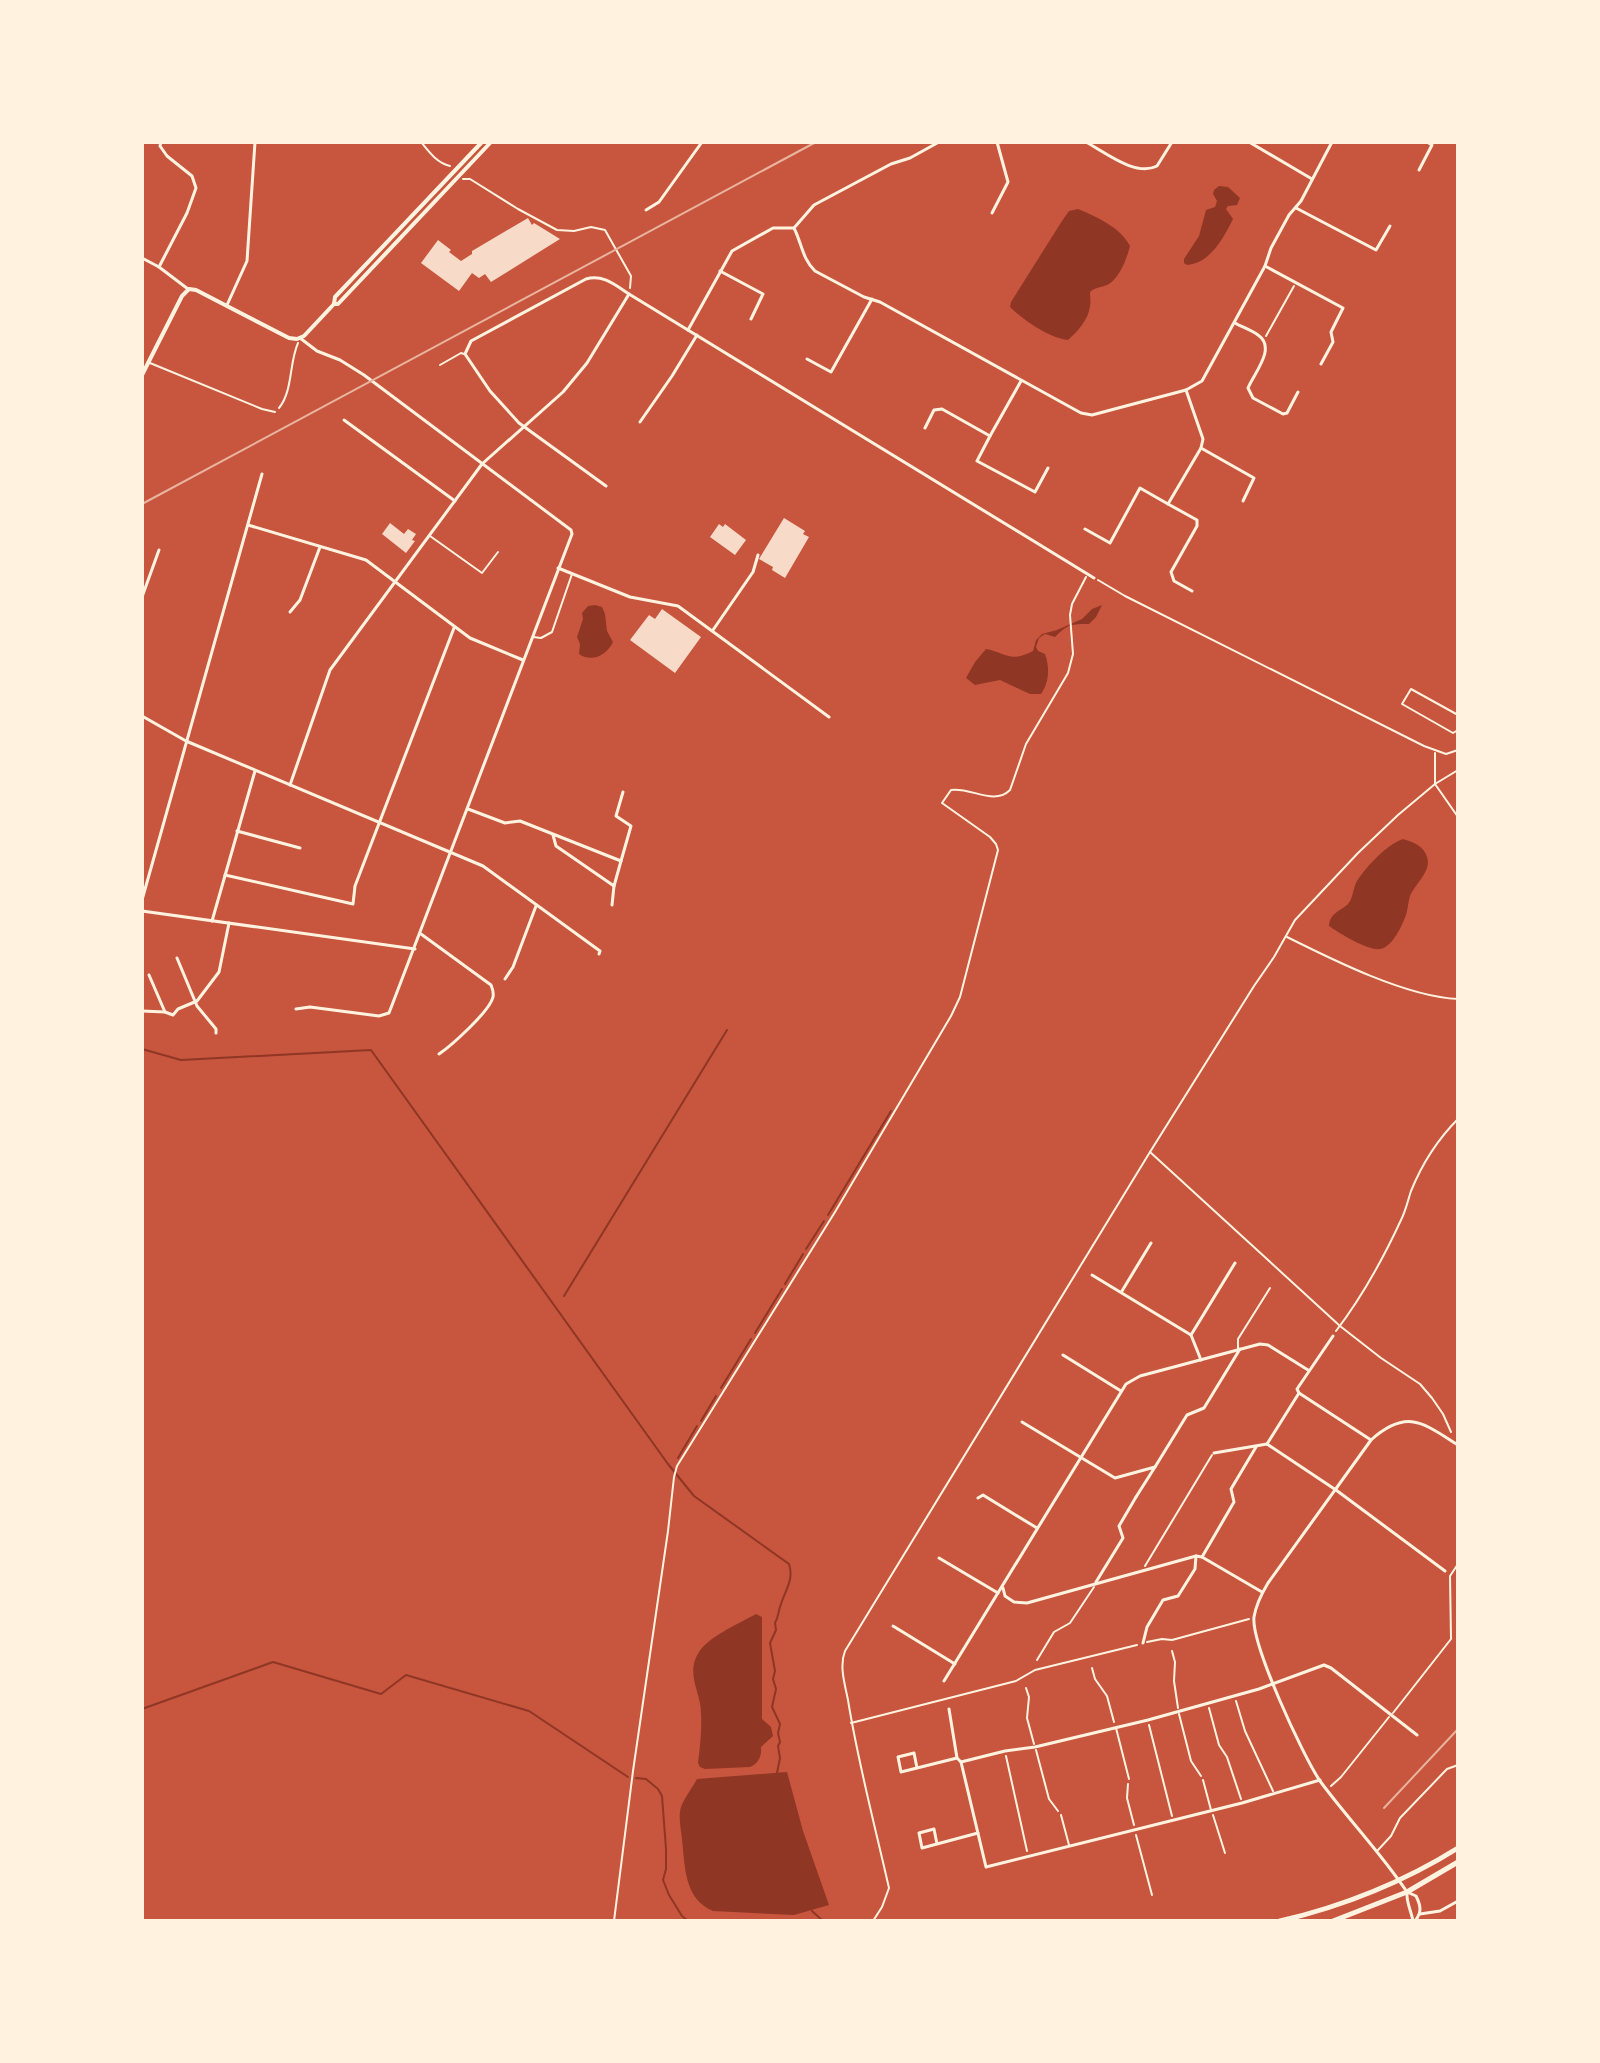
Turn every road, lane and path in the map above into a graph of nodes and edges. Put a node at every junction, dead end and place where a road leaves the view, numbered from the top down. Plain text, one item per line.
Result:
1 (161, 142) edge
2 (255, 142) edge
3 (421, 142) edge
4 (482, 142) edge
5 (491, 142) edge
6 (702, 142) edge
7 (939, 142) edge
8 (997, 142) edge
9 (1086, 142) edge
10 (1172, 142) edge
11 (1249, 142) edge
12 (1332, 142) edge
13 (1427, 142) edge
14 (455, 170) junction
15 (1419, 170) dead end
16 (460, 175) junction
17 (1312, 179) junction
18 (1296, 208) junction
19 (646, 210) dead end
20 (992, 213) dead end
21 (1390, 226) dead end
22 (794, 228) junction
23 (142, 258) edge
24 (1265, 266) junction
25 (159, 267) junction
26 (720, 271) junction
27 (1295, 282) junction
28 (189, 289) junction
29 (629, 294) junction
30 (872, 299) junction
31 (334, 304) junction
32 (227, 305) junction
33 (751, 319) dead end
34 (1235, 323) junction
35 (688, 330) junction
36 (697, 335) junction
37 (300, 338) junction
38 (1264, 341) junction
39 (465, 354) junction
40 (807, 359) dead end
41 (148, 362) junction
42 (1321, 364) dead end
43 (440, 365) dead end
44 (142, 375) edge
45 (1021, 381) junction
46 (1186, 390) junction
47 (1298, 392) dead end
48 (275, 412) joint
49 (344, 420) dead end
50 (640, 422) dead end
51 (524, 427) junction
52 (925, 428) dead end
53 (990, 436) junction
54 (1201, 448) junction
55 (482, 464) junction
56 (1048, 468) dead end
57 (262, 474) dead end
58 (606, 486) dead end
59 (455, 501) junction
60 (1243, 501) dead end
61 (1168, 504) junction
62 (248, 525) junction
63 (1085, 529) dead end
64 (429, 535) junction
65 (320, 547) junction
66 (159, 550) dead end
67 (498, 552) dead end
68 (758, 555) dead end
69 (558, 568) junction
70 (572, 574) junction
71 (1087, 574) junction
72 (1094, 578) joint
73 (395, 581) junction
74 (1192, 591) dead end
75 (142, 597) edge
76 (290, 612) dead end
77 (454, 628) junction
78 (713, 631) junction
79 (532, 637) junction
80 (523, 660) junction
81 (1458, 715) edge
82 (142, 716) edge
83 (829, 717) dead end
84 (1458, 730) edge
85 (186, 741) junction
86 (1458, 750) edge
87 (1435, 751) junction
88 (1458, 770) edge
89 (255, 771) junction
90 (1435, 784) junction
91 (290, 785) junction
92 (623, 792) dead end
93 (468, 809) junction
94 (1458, 817) edge
95 (381, 822) junction
96 (237, 831) junction
97 (553, 835) junction
98 (300, 848) dead end
99 (451, 851) junction
100 (621, 861) junction
101 (225, 875) junction
102 (614, 886) junction
103 (142, 900) edge
104 (537, 905) junction
105 (612, 905) dead end
106 (142, 911) edge
107 (212, 921) junction
108 (229, 923) junction
109 (421, 934) junction
110 (1285, 935) junction
111 (415, 949) junction
112 (599, 954) dead end
113 (177, 958) dead end
114 (149, 975) dead end
115 (505, 979) dead end
116 (1458, 999) edge
117 (197, 1001) junction
118 (296, 1009) dead end
119 (142, 1011) edge
120 (165, 1012) junction
121 (216, 1033) dead end
122 (439, 1054) dead end
123 (1458, 1119) edge
124 (1150, 1152) junction
125 (1151, 1243) dead end
126 (1235, 1263) dead end
127 (1092, 1275) dead end
128 (1270, 1288) dead end
129 (1122, 1292) junction
130 (1340, 1326) junction
131 (1191, 1335) junction
132 (1333, 1336) joint
133 (1239, 1349) junction
134 (1063, 1355) dead end
135 (1201, 1360) junction
136 (1308, 1370) junction
137 (1121, 1391) junction
138 (1299, 1393) junction
139 (1022, 1422) dead end
140 (1451, 1432) dead end
141 (1371, 1440) junction
142 (1267, 1444) junction
143 (1458, 1445) edge
144 (1256, 1447) junction
145 (1214, 1453) joint
146 (1079, 1457) junction
147 (1155, 1467) junction
148 (1336, 1490) junction
149 (978, 1498) dead end
150 (1037, 1528) junction
151 (1199, 1556) junction
152 (939, 1558) dead end
153 (1458, 1564) edge
154 (1142, 1570) junction
155 (1445, 1571) dead end
156 (1005, 1580) junction
157 (1096, 1582) junction
158 (1262, 1592) junction
159 (998, 1593) junction
160 (1254, 1617) junction
161 (893, 1626) dead end
162 (1143, 1643) junction
163 (1172, 1651) dead end
164 (1037, 1660) dead end
165 (955, 1664) junction
166 (1092, 1668) dead end
167 (944, 1681) dead end
168 (1274, 1684) junction
169 (1026, 1688) dead end
170 (1234, 1696) junction
171 (1207, 1703) junction
172 (949, 1709) dead end
173 (1178, 1711) junction
174 (1391, 1715) junction
175 (1148, 1720) junction
176 (851, 1723) junction
177 (1116, 1727) junction
178 (1417, 1735) dead end
179 (1035, 1747) junction
180 (1005, 1751) junction
181 (959, 1760) junction
182 (1458, 1765) edge
183 (917, 1768) junction
184 (1129, 1779) joint
185 (1203, 1780) joint
186 (1320, 1780) junction
187 (1327, 1789) junction
188 (1274, 1794) junction
189 (1242, 1803) junction
190 (1211, 1810) junction
191 (1061, 1815) joint
192 (1173, 1820) junction
193 (1135, 1829) junction
194 (978, 1833) junction
195 (937, 1844) junction
196 (1069, 1846) junction
197 (1458, 1848) edge
198 (1377, 1851) junction
199 (1225, 1853) dead end
200 (1029, 1857) junction
201 (1458, 1862) edge
202 (1400, 1881) junction
203 (1407, 1892) junction
204 (1152, 1895) dead end
205 (1458, 1901) edge
206 (1420, 1914) junction
207 (614, 1921) edge
208 (873, 1921) edge
209 (1280, 1921) edge
210 (1333, 1921) edge
211 (1414, 1921) edge

1 - 25 street
2 - 32 street
3 - 14 path
4 - 14 street
5 - 16 street
6 - 19 street
7 - 22 street
8 - 20 street
9 - 10 street
11 - 17 street
12 - 17 street
13 - 15 street
14 - 31 street
16 - 29 path
16 - 31 street
17 - 18 street
18 - 21 street
18 - 24 street
22 - 26 street
22 - 30 street
23 - 25 street
24 - 27 street
24 - 34 street
25 - 28 street
26 - 33 street
26 - 35 street
27 - 38 path
27 - 42 street
28 - 32 street
28 - 41 street
29 - 35 street
29 - 39 street
29 - 51 street
30 - 40 street
30 - 45 street
31 - 37 street
32 - 37 street
34 - 38 street
34 - 46 street
35 - 36 street
36 - 50 street
36 - 71 street
37 - 48 path
37 - 55 street
38 - 47 street
39 - 43 lane
39 - 51 street
41 - 44 street
41 - 48 lane
45 - 46 street
45 - 53 street
46 - 54 street
49 - 59 street
51 - 55 street
51 - 58 street
52 - 53 street
53 - 56 street
54 - 60 street
54 - 61 street
55 - 59 street
55 - 69 street
57 - 62 street
59 - 64 street
61 - 63 street
61 - 74 street
62 - 65 street
62 - 85 street
64 - 67 lane
64 - 73 street
65 - 73 street
65 - 76 street
66 - 75 street
68 - 78 street
69 - 70 street
69 - 79 street
70 - 78 street
70 - 79 lane
71 - 72 street
71 - 207 path
72 - 87 path
73 - 77 street
73 - 91 street
77 - 80 street
77 - 95 street
78 - 83 street
79 - 80 street
80 - 93 street
81 - 84 lane
82 - 85 street
85 - 89 street
85 - 103 street
86 - 87 path
87 - 90 path
88 - 90 path
89 - 91 street
89 - 96 street
90 - 94 path
90 - 110 path
91 - 95 street
92 - 100 street
93 - 97 street
93 - 99 street
95 - 99 street
95 - 101 street
96 - 98 street
96 - 101 street
97 - 100 street
97 - 102 street
99 - 104 street
99 - 109 street
100 - 102 street
101 - 107 street
102 - 105 street
104 - 112 street
104 - 115 street
106 - 107 street
107 - 108 street
108 - 111 street
108 - 117 street
109 - 111 street
109 - 122 street
110 - 116 path
110 - 124 path
111 - 118 street
113 - 117 street
114 - 120 street
117 - 120 street
117 - 121 street
119 - 120 street
123 - 130 path
124 - 130 path
124 - 176 path
125 - 129 street
126 - 131 street
127 - 129 street
128 - 133 lane
129 - 131 street
130 - 132 path
130 - 140 path
131 - 135 street
132 - 136 street
133 - 135 street
133 - 136 street
133 - 147 street
134 - 137 street
135 - 137 street
136 - 138 street
137 - 146 street
138 - 141 street
138 - 142 street
139 - 146 street
141 - 143 street
141 - 148 street
142 - 144 street
142 - 148 street
144 - 145 street
144 - 151 street
145 - 154 path
146 - 147 street
146 - 150 street
147 - 157 street
148 - 155 street
148 - 158 street
149 - 150 street
150 - 156 street
151 - 154 street
151 - 158 street
151 - 162 street
152 - 159 street
153 - 174 path
154 - 157 street
156 - 157 street
156 - 159 street
157 - 164 lane
158 - 160 street
159 - 165 street
160 - 162 path
160 - 168 street
161 - 165 street
162 - 176 path
163 - 173 path
165 - 167 street
166 - 177 path
168 - 170 street
168 - 174 street
168 - 186 street
169 - 179 path
170 - 171 street
170 - 188 path
171 - 173 street
171 - 189 path
172 - 181 street
173 - 175 street
173 - 185 path
174 - 178 street
174 - 187 path
175 - 177 street
175 - 192 path
176 - 208 path
177 - 179 street
177 - 184 lane
179 - 180 street
179 - 191 path
180 - 181 street
180 - 200 path
181 - 183 street
181 - 194 street
182 - 198 lane
183 - 183 street
184 - 193 path
185 - 190 lane
186 - 187 street
186 - 188 street
187 - 198 street
188 - 189 street
189 - 190 street
190 - 192 street
190 - 199 path
191 - 196 lane
192 - 193 street
193 - 196 street
193 - 204 path
194 - 195 street
194 - 200 street
195 - 195 street
196 - 200 street
197 - 202 main road
198 - 202 street
201 - 203 main road
202 - 203 street
202 - 209 main road
203 - 206 street
203 - 210 main road
203 - 211 street
205 - 206 street
206 - 211 street

